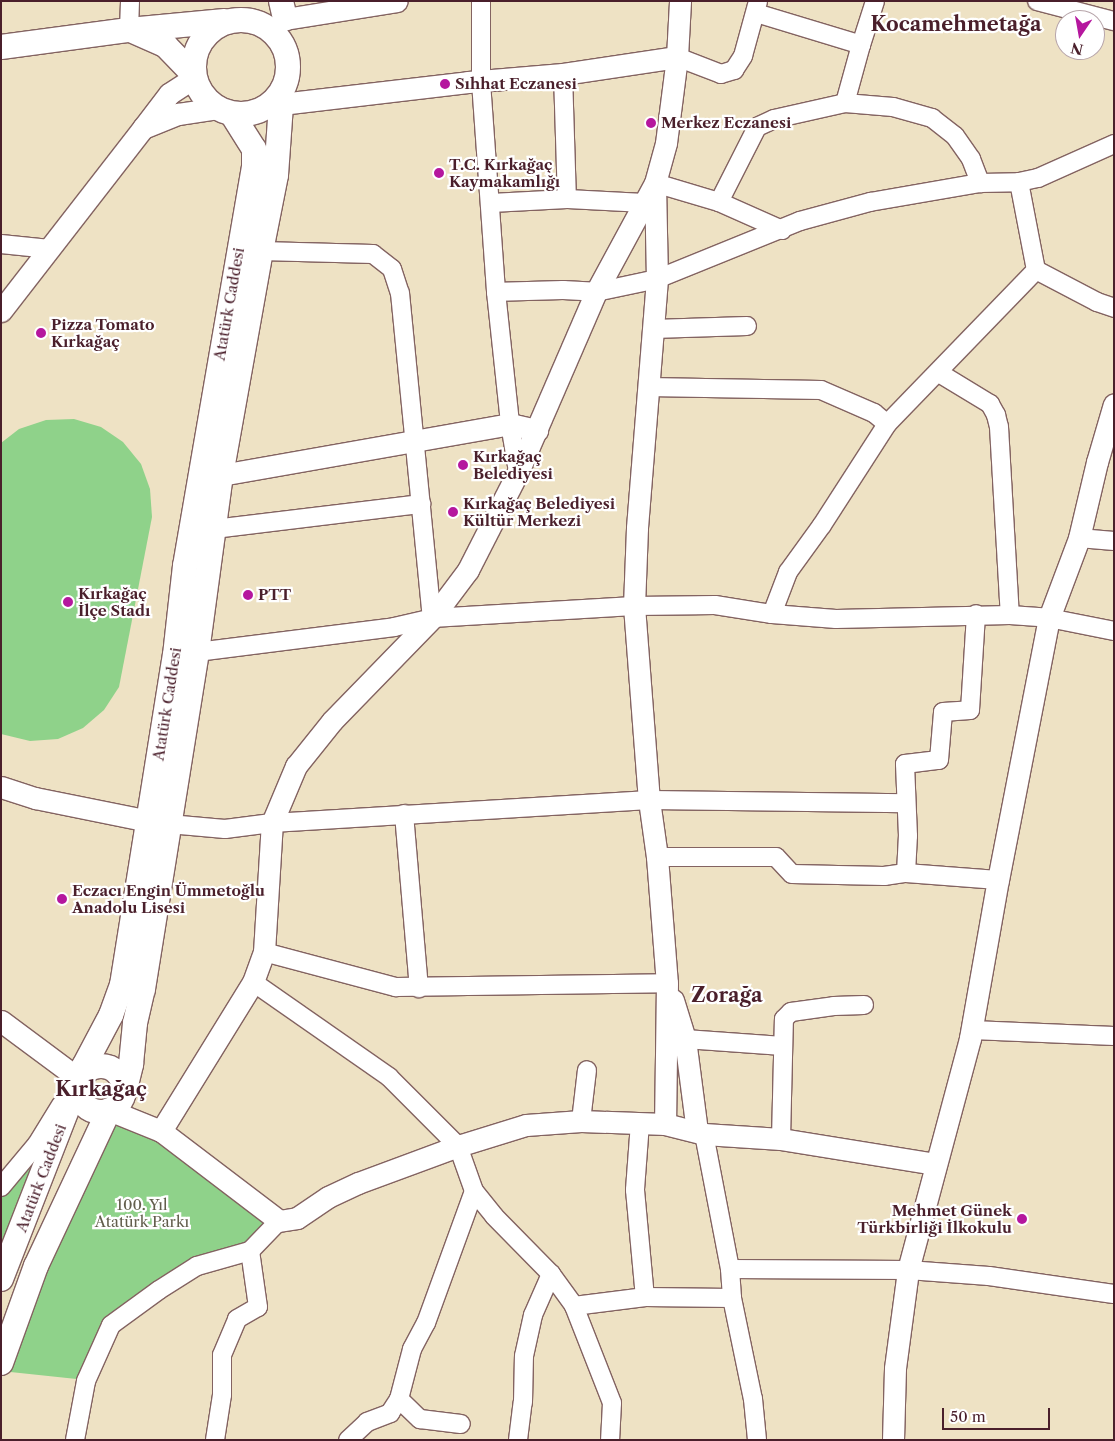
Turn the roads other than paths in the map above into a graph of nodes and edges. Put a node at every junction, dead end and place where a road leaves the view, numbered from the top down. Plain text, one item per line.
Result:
1 (130, 1) edge
2 (397, 1) edge
3 (481, 1) edge
4 (680, 1) edge
5 (875, 1) edge
6 (1037, 1) edge
7 (757, 7) edge
8 (283, 10) edge
9 (238, 20) junction
10 (1114, 21) edge
11 (129, 30) junction
12 (861, 45) junction
13 (1, 48) edge
14 (677, 57) junction
15 (288, 58) junction
16 (563, 74) junction
17 (195, 76) junction
18 (481, 82) junction
19 (282, 98) junction
20 (846, 104) junction
21 (225, 111) junction
22 (143, 128) junction
23 (1114, 144) edge
24 (1019, 182) junction
25 (655, 183) junction
26 (980, 183) junction
27 (567, 199) junction
28 (719, 202) junction
29 (491, 203) junction
30 (645, 203) junction
31 (782, 230) junction
32 (1, 244) edge
33 (50, 249) junction
34 (260, 251) junction
35 (1036, 270) junction
36 (657, 279) junction
37 (496, 292) junction
38 (596, 292) junction
39 (1114, 308) edge
40 (1, 311) edge
41 (747, 326) dead end
42 (652, 329) junction
43 (939, 373) junction
44 (648, 386) junction
45 (1114, 404) edge
46 (510, 424) junction
47 (887, 424) junction
48 (537, 430) junction
49 (416, 440) junction
50 (518, 472) junction
51 (211, 474) junction
52 (422, 504) junction
53 (214, 530) junction
54 (1079, 538) junction
55 (1114, 541) edge
56 (634, 606) junction
57 (772, 614) junction
58 (976, 614) junction
59 (1010, 615) junction
60 (432, 618) junction
61 (1050, 618) junction
62 (1114, 631) edge
63 (197, 652) junction
64 (1, 787) edge
65 (649, 800) junction
66 (906, 803) junction
67 (404, 814) junction
68 (272, 822) junction
69 (159, 823) junction
70 (658, 857) junction
71 (906, 873) junction
72 (998, 880) junction
73 (264, 952) junction
74 (253, 982) junction
75 (668, 983) junction
76 (419, 988) junction
77 (864, 1005) dead end
78 (1, 1021) edge
79 (972, 1030) junction
80 (1114, 1036) edge
81 (685, 1039) junction
82 (783, 1046) junction
83 (586, 1070) dead end
84 (79, 1079) junction
85 (117, 1102) junction
86 (581, 1121) junction
87 (640, 1123) junction
88 (665, 1124) junction
89 (156, 1129) junction
90 (700, 1132) junction
91 (781, 1139) junction
92 (458, 1146) junction
93 (935, 1164) junction
94 (2, 1186) edge
95 (474, 1192) junction
96 (278, 1221) junction
97 (250, 1251) junction
98 (730, 1269) junction
99 (908, 1270) junction
100 (551, 1274) junction
101 (1, 1280) edge
102 (1114, 1294) edge
103 (645, 1297) junction
104 (732, 1298) junction
105 (574, 1306) junction
106 (1, 1363) edge
107 (398, 1399) junction
108 (461, 1424) dead end
109 (75, 1440) edge
110 (215, 1440) edge
111 (348, 1440) edge
112 (518, 1440) edge
113 (610, 1440) edge
114 (758, 1440) edge
115 (893, 1440) edge

1 - 11 street
2 - 8 street
3 - 18 street
4 - 14 street
5 - 12 street
6 - 10 street
7 - 12 street
7 - 14 street
8 - 9 main road
8 - 15 main road, Atatürk Caddesi
9 - 11 main road
9 - 15 main road
9 - 17 main road
11 - 13 main road
11 - 17 main road, Atatürk Caddesi
12 - 20 street
14 - 16 street
14 - 25 street
15 - 19 main road, Atatürk Caddesi
16 - 18 street
16 - 27 street
17 - 21 main road, Atatürk Caddesi
17 - 22 street
18 - 19 street
18 - 29 street
19 - 21 main road
19 - 34 main road, Atatürk Caddesi
20 - 26 street
20 - 28 street
21 - 22 street
21 - 51 main road, Atatürk Caddesi
22 - 33 street
23 - 24 street
24 - 26 street
24 - 35 street
25 - 28 street
25 - 30 street
25 - 36 street
26 - 31 street
27 - 29 street
27 - 30 street
28 - 31 street
29 - 37 street
30 - 38 street
31 - 36 street
32 - 33 street
33 - 40 street
34 - 49 street
34 - 51 main road, Atatürk Caddesi
35 - 39 street
35 - 43 street
36 - 38 street
36 - 42 street
37 - 38 street
37 - 46 street
38 - 48 street
41 - 42 street
42 - 44 street
43 - 47 street
43 - 59 street
44 - 47 street
44 - 56 street
45 - 54 street
46 - 48 street
46 - 49 street
46 - 50 street
47 - 57 street
48 - 50 street
49 - 51 street
49 - 52 street
50 - 60 street
51 - 53 main road, Atatürk Caddesi
51 - 69 main road, Atatürk Caddesi
52 - 53 street
52 - 60 street
53 - 63 main road, Atatürk Caddesi
54 - 55 street
54 - 61 street
56 - 57 street
56 - 60 street
56 - 65 street
57 - 58 street
58 - 59 street
58 - 66 street
59 - 61 street
60 - 63 street
60 - 68 street
61 - 62 street
61 - 72 street
63 - 69 main road, Atatürk Caddesi
64 - 69 street
65 - 66 street
65 - 67 street
65 - 70 street
66 - 71 street
67 - 68 street
67 - 76 street
68 - 69 street
68 - 73 street
69 - 84 main road, Atatürk Caddesi
69 - 85 main road, Atatürk Caddesi
70 - 71 street
70 - 75 street
71 - 72 street
72 - 79 street
73 - 74 street
73 - 76 street
74 - 89 street
74 - 92 street
75 - 76 street
75 - 81 street
75 - 88 street
77 - 82 street
78 - 84 street
79 - 80 street
79 - 93 street
81 - 82 street
81 - 90 street
82 - 91 street
83 - 86 street
84 - 85 main road
84 - 85 main road
84 - 94 street
84 - 101 main road, Atatürk Caddesi
85 - 89 street
85 - 106 main road, Atatürk Caddesi
86 - 87 street
86 - 92 street
87 - 88 street
87 - 103 street
88 - 90 street
89 - 96 street
90 - 91 street
90 - 98 street
91 - 93 street
92 - 95 street
92 - 96 street
93 - 99 street
95 - 100 street
95 - 107 street
96 - 97 street
97 - 109 street
97 - 110 street
98 - 99 street
98 - 104 street
99 - 102 street
99 - 115 street
100 - 105 street
100 - 112 street
103 - 104 street
103 - 105 street
104 - 114 street
105 - 113 street
107 - 108 street
107 - 111 street

